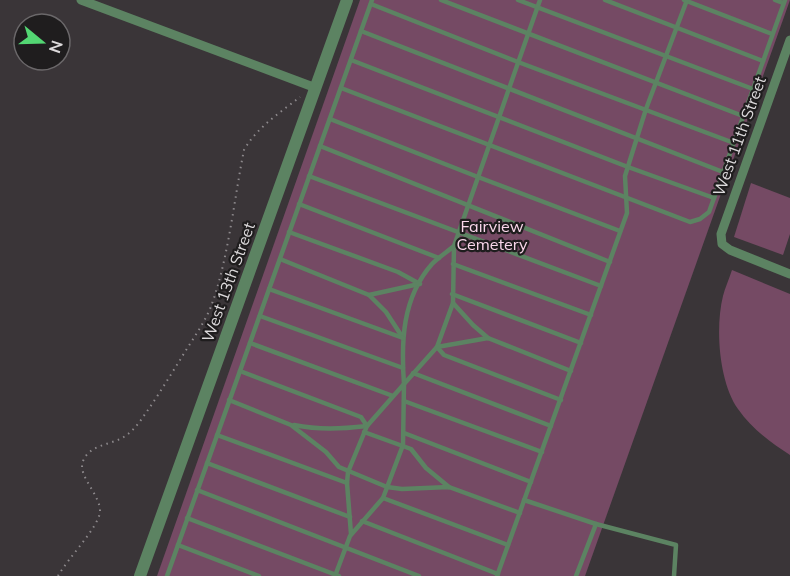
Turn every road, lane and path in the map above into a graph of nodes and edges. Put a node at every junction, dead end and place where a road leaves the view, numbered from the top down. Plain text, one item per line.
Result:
1 (81, 0) edge
2 (347, 0) edge
3 (441, 0) edge
4 (518, 0) edge
5 (540, 0) edge
6 (605, 0) edge
7 (686, 0) edge
8 (775, 0) edge
9 (372, 2) edge
10 (784, 2) edge
11 (537, 8) junction
12 (676, 27) junction
13 (361, 31) junction
14 (528, 34) junction
15 (772, 34) junction
16 (790, 40) edge
17 (666, 56) junction
18 (351, 60) junction
19 (763, 61) junction
20 (518, 62) junction
21 (656, 82) junction
22 (313, 87) junction
23 (341, 88) junction
24 (509, 88) junction
25 (753, 89) junction
26 (646, 110) junction
27 (743, 116) junction
28 (499, 117) junction
29 (330, 119) junction
30 (636, 138) junction
31 (734, 143) junction
32 (490, 144) junction
33 (320, 146) junction
34 (628, 167) junction
35 (723, 172) junction
36 (309, 176) junction
37 (478, 177) junction
38 (625, 196) junction
39 (714, 198) junction
40 (299, 204) junction
41 (468, 206) junction
42 (620, 231) junction
43 (289, 232) junction
44 (458, 233) junction
45 (454, 246) junction
46 (439, 258) junction
47 (280, 259) junction
48 (610, 262) junction
49 (453, 264) junction
50 (790, 274) edge
51 (420, 284) junction
52 (601, 286) junction
53 (269, 289) junction
54 (452, 294) junction
55 (369, 296) junction
56 (453, 303) junction
57 (591, 315) junction
58 (260, 316) junction
59 (403, 338) junction
60 (488, 338) junction
61 (250, 343) junction
62 (581, 343) junction
63 (437, 347) junction
64 (403, 368) junction
65 (240, 371) junction
66 (571, 371) junction
67 (413, 373) junction
68 (404, 384) junction
69 (393, 396) junction
70 (229, 400) junction
71 (561, 400) junction
72 (404, 401) junction
73 (291, 425) junction
74 (367, 426) junction
75 (551, 426) junction
76 (364, 432) junction
77 (404, 434) junction
78 (217, 435) junction
79 (403, 445) junction
80 (542, 452) junction
81 (207, 463) junction
82 (348, 472) junction
83 (531, 482) junction
84 (347, 483) junction
85 (387, 487) junction
86 (449, 487) junction
87 (197, 490) junction
88 (383, 498) junction
89 (524, 500) junction
90 (520, 513) junction
91 (350, 517) junction
92 (187, 518) junction
93 (362, 521) junction
94 (596, 524) junction
95 (351, 534) junction
96 (178, 545) junction
97 (508, 545) junction
98 (345, 548) junction
99 (167, 574) edge
100 (497, 575) edge
101 (58, 576) edge
102 (140, 576) edge
103 (175, 576) edge
104 (259, 576) edge
105 (336, 576) edge
106 (419, 576) edge
107 (576, 576) edge
108 (674, 576) edge

1 - 22 street
2 - 22 street, West 13th Street
3 - 14 lane
4 - 11 lane
5 - 11 lane
6 - 12 lane
7 - 12 lane
7 - 15 lane
8 - 10 lane
9 - 13 lane
9 - 20 lane
10 - 15 lane
11 - 14 lane
11 - 17 lane
12 - 17 lane
12 - 19 lane
13 - 18 lane
13 - 24 lane
14 - 20 lane
14 - 21 lane
15 - 19 lane
16 - 50 street, West 11th Street
17 - 21 lane
17 - 25 lane
18 - 23 lane
18 - 28 lane
19 - 25 lane
20 - 24 lane
20 - 26 lane
21 - 26 lane
21 - 27 lane
22 - 101 path
22 - 102 street, West 13th Street
23 - 29 lane
23 - 32 lane
24 - 28 lane
24 - 30 lane
25 - 27 lane
26 - 30 lane
26 - 31 lane
27 - 31 lane
28 - 32 lane
28 - 34 lane
29 - 33 lane
29 - 37 lane
30 - 34 lane
30 - 35 lane
31 - 35 lane
32 - 37 lane
32 - 38 lane
33 - 36 lane
33 - 41 lane
34 - 38 lane
34 - 39 lane
35 - 39 lane
36 - 40 lane
36 - 44 lane
37 - 41 lane
37 - 42 lane
38 - 39 lane
38 - 42 lane
40 - 43 lane
40 - 46 lane
41 - 44 lane
41 - 48 lane
42 - 48 lane
43 - 47 lane
43 - 51 lane
44 - 45 lane
44 - 52 lane
45 - 46 lane
45 - 49 lane
46 - 51 lane
47 - 53 lane
47 - 55 lane
48 - 52 lane
49 - 54 lane
49 - 57 lane
51 - 55 lane
51 - 59 lane
52 - 57 lane
53 - 58 lane
53 - 59 lane
54 - 56 lane
54 - 62 lane
55 - 59 lane
56 - 60 lane
56 - 63 lane
57 - 62 lane
58 - 61 lane
58 - 64 lane
59 - 64 lane
60 - 63 lane
60 - 66 lane
61 - 65 lane
61 - 69 lane
62 - 66 lane
63 - 67 lane
63 - 71 lane
64 - 68 lane
65 - 70 lane
65 - 74 lane
66 - 71 lane
67 - 68 lane
67 - 75 lane
68 - 69 lane
68 - 72 lane
69 - 74 lane
70 - 73 lane
70 - 78 lane
71 - 75 lane
72 - 77 lane
72 - 80 lane
73 - 74 lane
73 - 82 lane
74 - 76 lane
75 - 80 lane
76 - 79 lane
76 - 82 lane
77 - 79 lane
77 - 83 lane
78 - 81 lane
78 - 84 lane
79 - 85 lane
79 - 86 lane
80 - 83 lane
81 - 87 lane
81 - 91 lane
82 - 84 lane
82 - 85 lane
83 - 89 lane
84 - 91 lane
85 - 86 lane
85 - 88 lane
86 - 90 lane
87 - 92 lane
87 - 98 lane
88 - 93 lane
88 - 97 lane
89 - 90 lane
89 - 94 lane
90 - 97 lane
91 - 95 lane
92 - 96 lane
92 - 105 lane
93 - 95 lane
93 - 100 lane
94 - 107 lane
94 - 108 lane
95 - 98 lane
96 - 99 lane
96 - 104 lane
97 - 100 lane
98 - 105 lane
98 - 106 lane
99 - 103 lane

